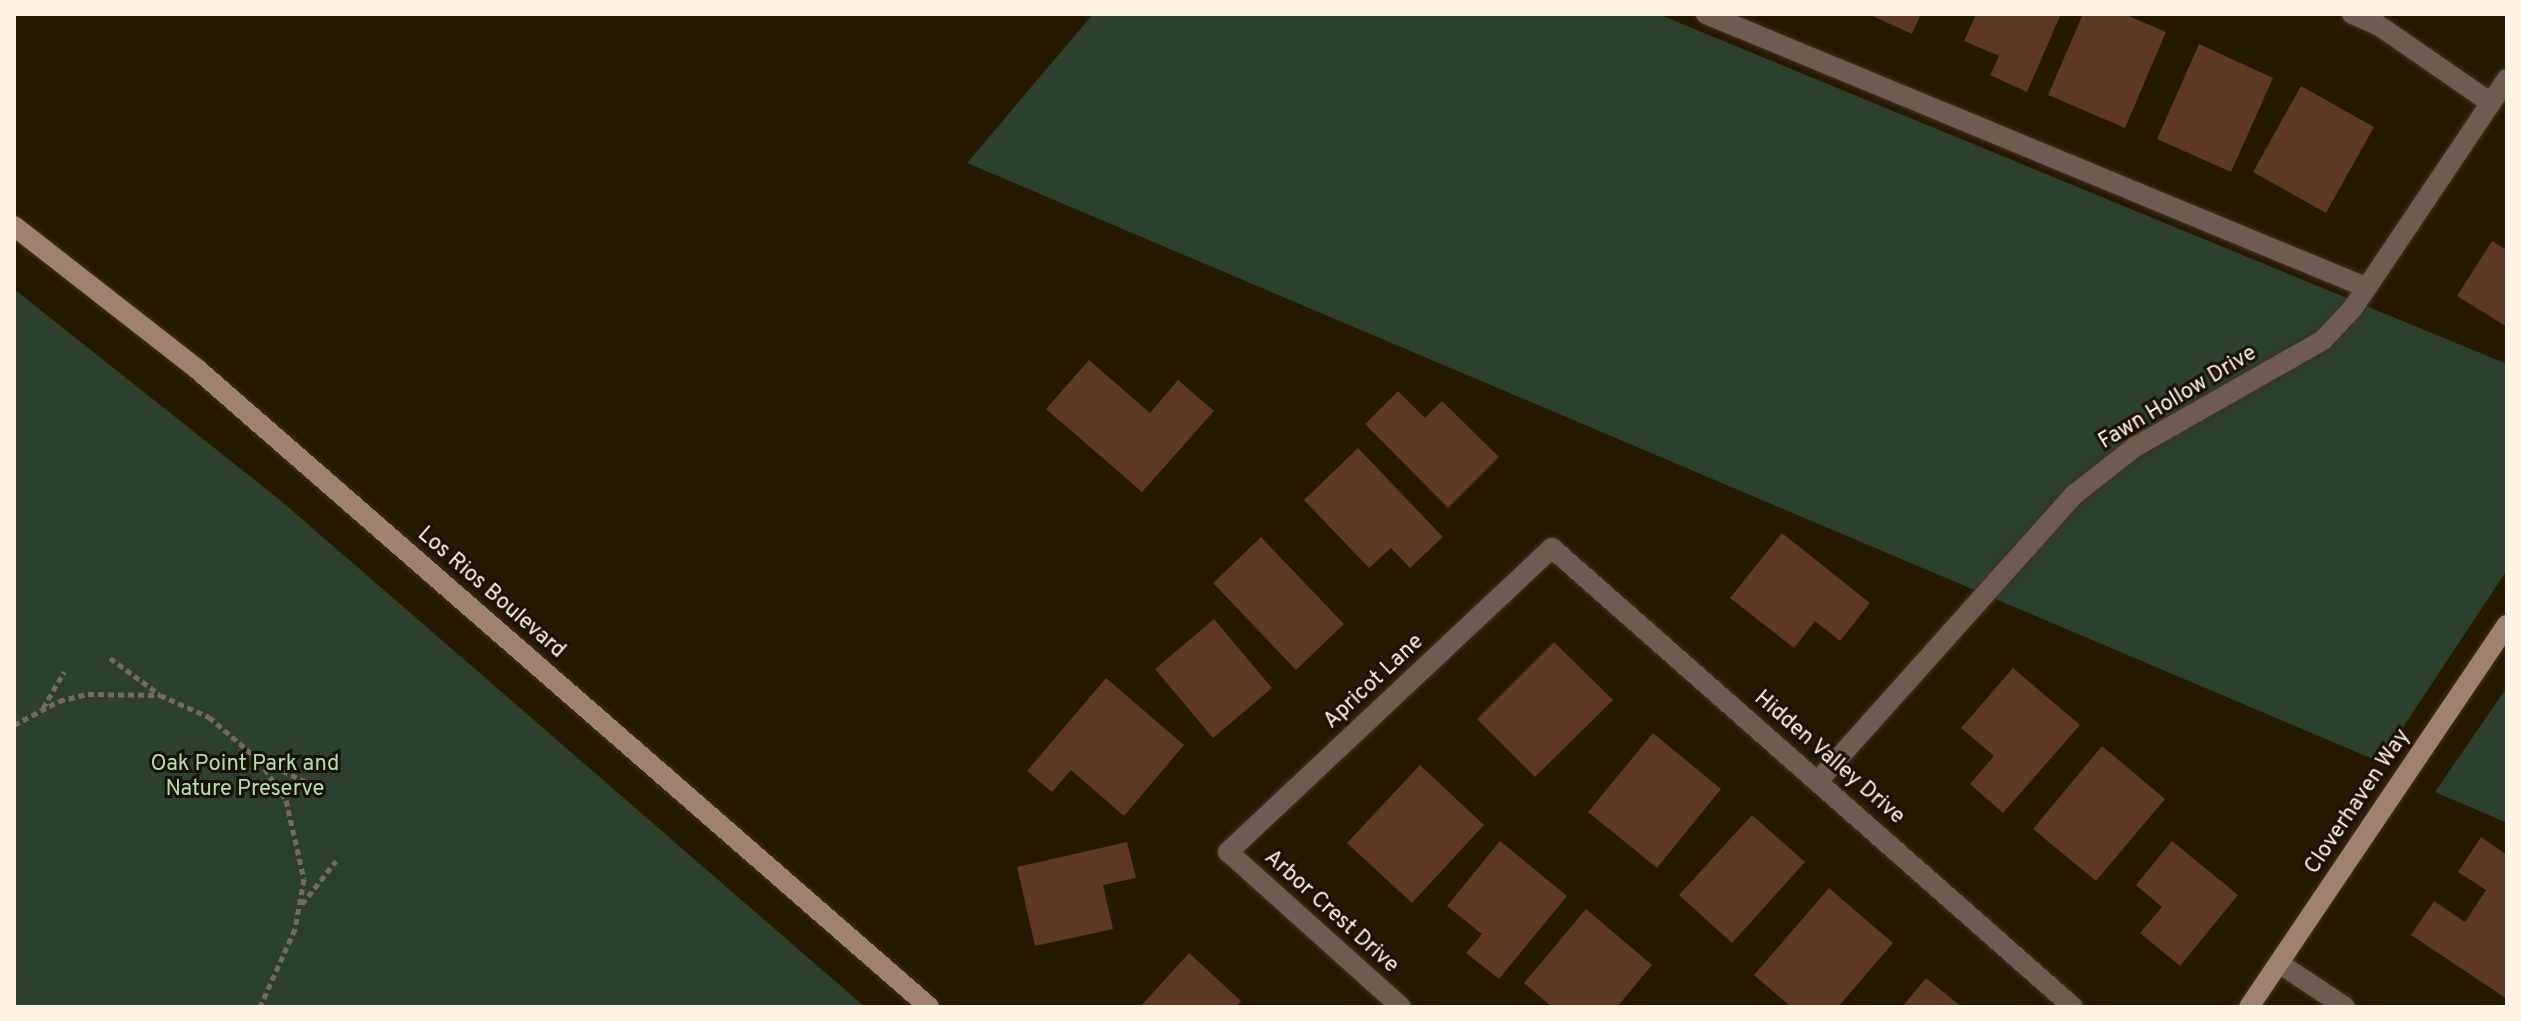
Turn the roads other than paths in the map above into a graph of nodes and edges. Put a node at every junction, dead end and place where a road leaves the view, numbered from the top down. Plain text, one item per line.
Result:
1 (1706, 14) edge
2 (2352, 14) edge
3 (2507, 79) edge
4 (2491, 103) junction
5 (14, 226) edge
6 (2365, 287) junction
7 (1552, 548) joint
8 (2507, 625) edge
9 (1819, 780) junction
10 (1228, 852) joint
11 (2279, 963) junction
12 (929, 1007) edge
13 (1401, 1007) edge
14 (2073, 1007) edge
15 (2249, 1007) edge
16 (2345, 1007) edge

1 - 6 street
2 - 4 street
3 - 4 street, Fawn Hollow Drive
4 - 6 street, Fawn Hollow Drive
5 - 12 street, Los Rios Boulevard
6 - 9 street, Fawn Hollow Drive
7 - 9 street, Hidden Valley Drive
7 - 10 street, Apricot Lane
8 - 11 street, Cloverhaven Way
9 - 14 street, Hidden Valley Drive
10 - 13 street, Arbor Crest Drive
11 - 15 street, Cloverhaven Way
11 - 16 street

